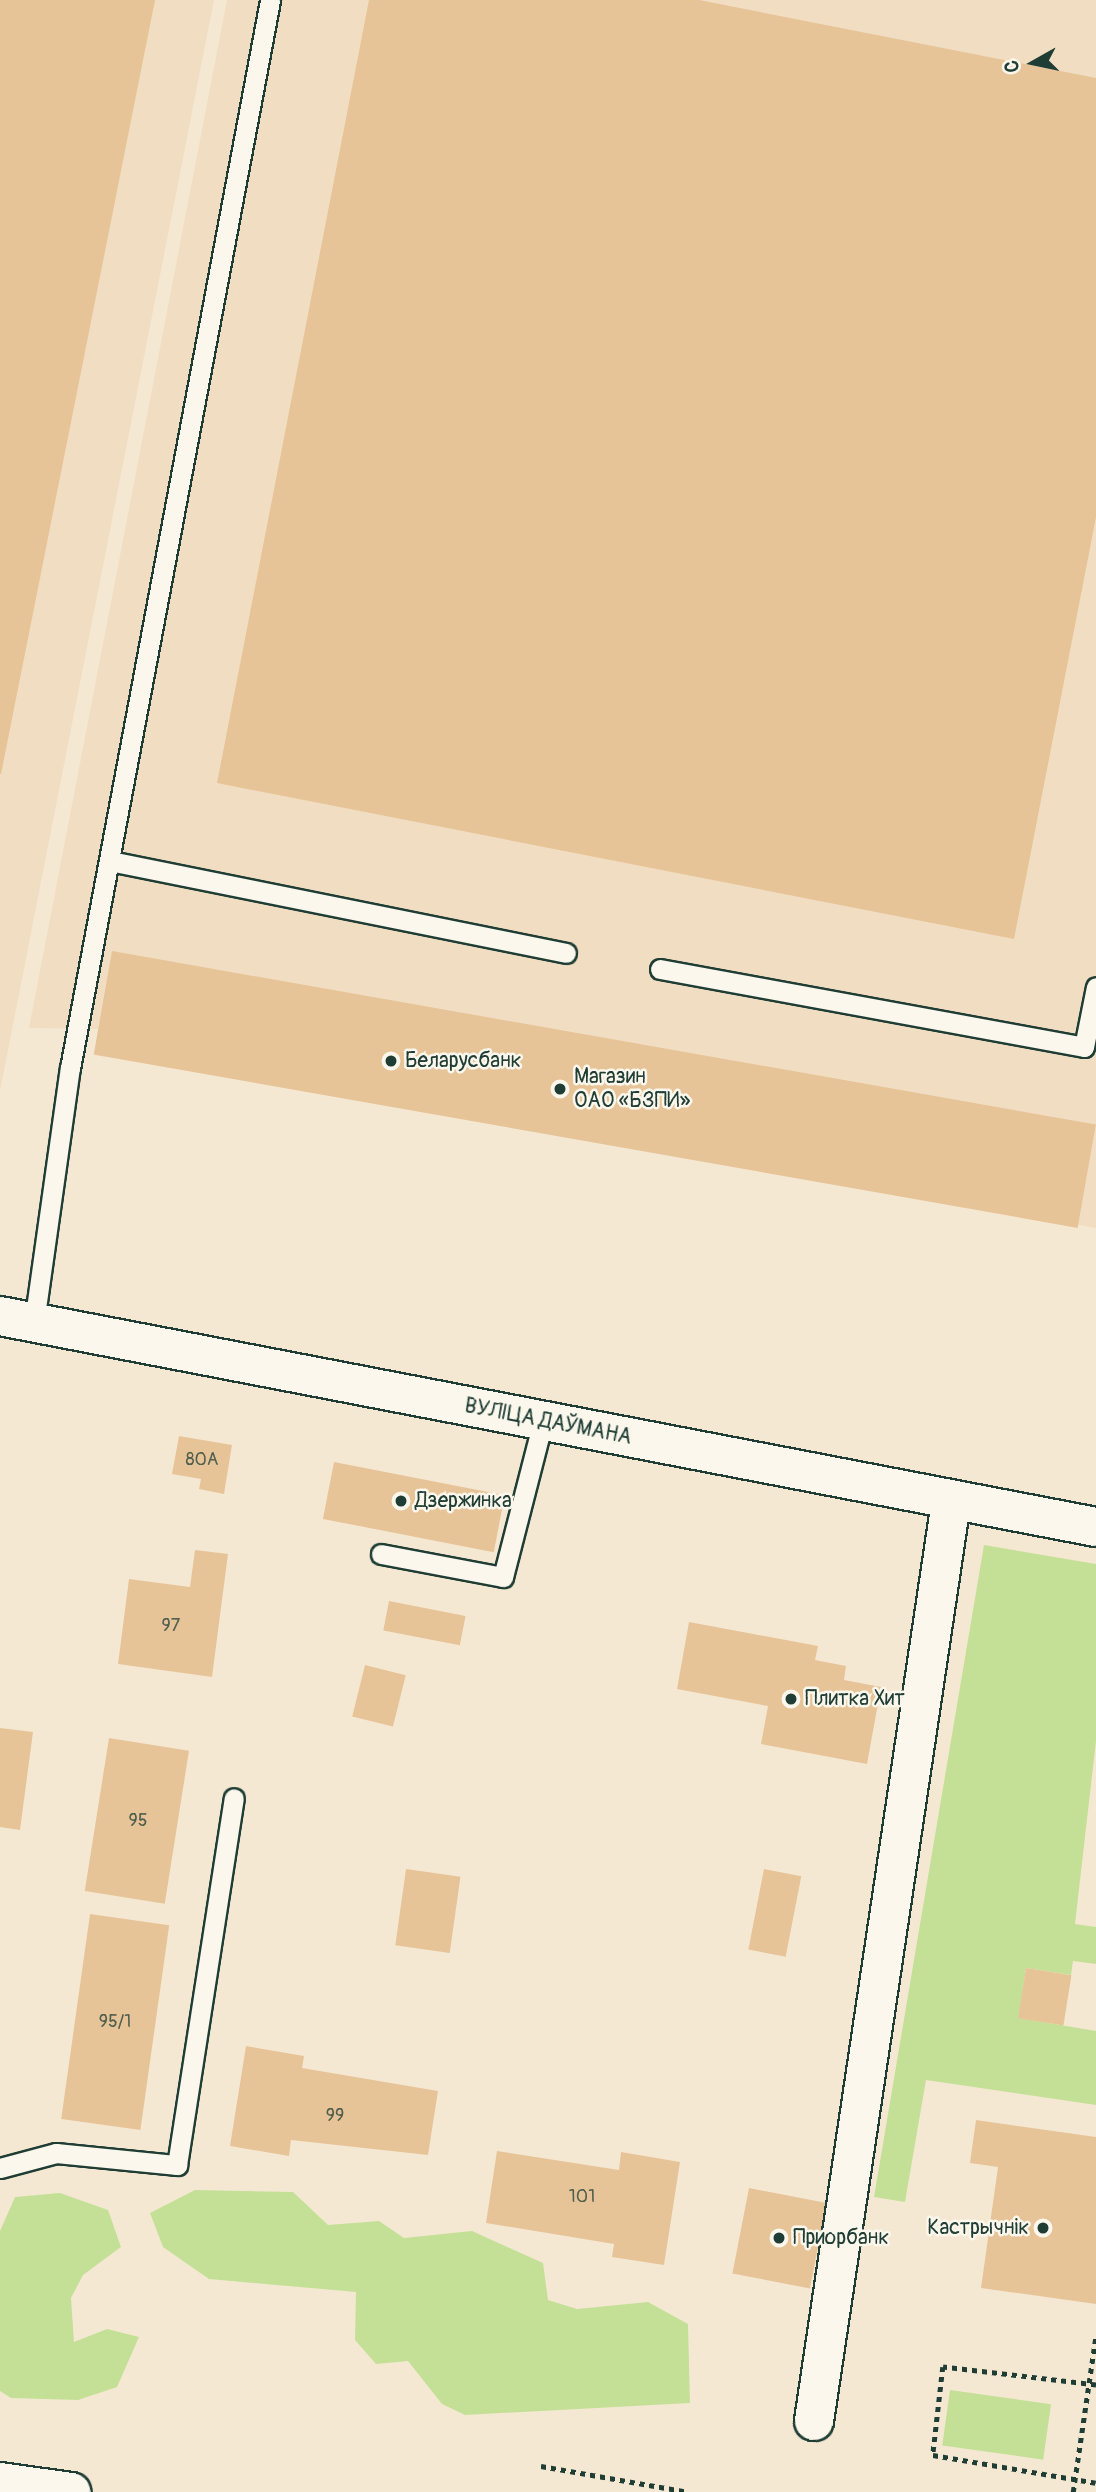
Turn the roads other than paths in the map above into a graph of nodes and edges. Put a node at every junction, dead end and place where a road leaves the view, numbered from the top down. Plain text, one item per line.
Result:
1 (270, 0) edge
2 (110, 861) junction
3 (566, 953) dead end
4 (660, 969) dead end
5 (1096, 987) edge
6 (1092, 1026) edge
7 (17, 1320) edge
8 (543, 1421) junction
9 (951, 1502) junction
10 (1096, 1527) edge
11 (380, 1554) dead end
12 (234, 1798) dead end
13 (0, 2168) edge
14 (814, 2421) dead end
15 (0, 2482) edge
16 (71, 2492) edge

1 - 2 lane
2 - 3 lane
2 - 7 lane
4 - 6 lane
5 - 6 lane
7 - 8 street, ВУЛІЦА ДАЎМАНА
8 - 9 street, ВУЛІЦА ДАЎМАНА
8 - 11 lane
9 - 10 street, ВУЛІЦА ДАЎМАНА
9 - 14 street
12 - 13 lane
15 - 16 street

